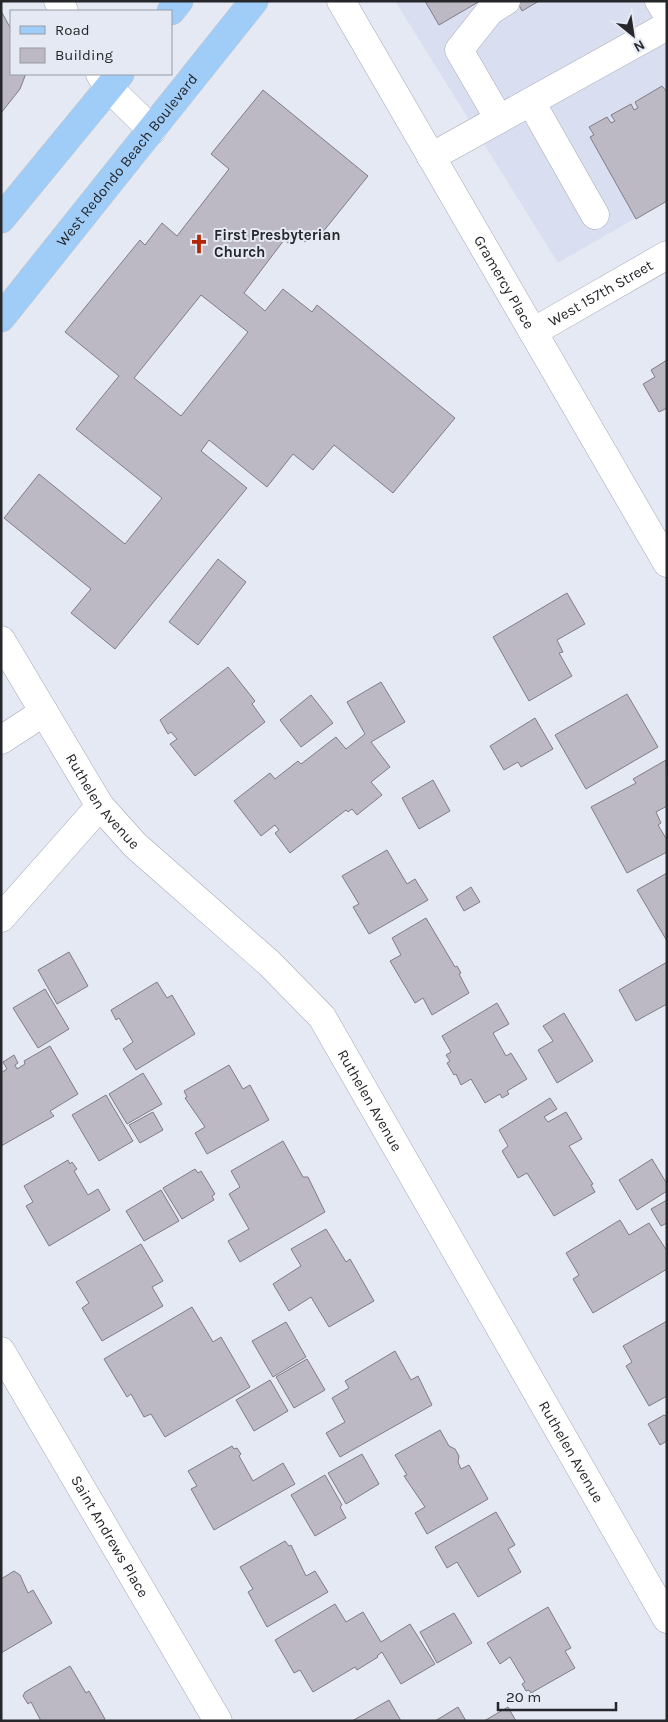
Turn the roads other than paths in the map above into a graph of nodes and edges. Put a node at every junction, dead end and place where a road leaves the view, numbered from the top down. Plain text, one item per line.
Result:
1 (254, 1) edge
2 (341, 1) edge
3 (506, 1) edge
4 (660, 1) edge
5 (667, 14) edge
6 (667, 26) edge
7 (110, 78) edge
8 (531, 102) junction
9 (499, 119) junction
10 (152, 130) junction
11 (432, 157) junction
12 (595, 215) dead end
13 (1, 218) edge
14 (667, 255) edge
15 (1, 318) edge
16 (533, 332) junction
17 (667, 563) edge
18 (1, 640) edge
19 (44, 712) junction
20 (1, 740) edge
21 (100, 806) junction
22 (1, 918) edge
23 (1, 1352) edge
24 (667, 1619) edge
25 (218, 1721) edge

1 - 10 main road, West Redondo Beach Boulevard
2 - 11 street, Gramercy Place
3 - 9 street
4 - 5 street
6 - 8 street
7 - 10 street
7 - 13 main road
8 - 9 street
8 - 12 street
9 - 11 street
10 - 15 main road, West Redondo Beach Boulevard
11 - 16 street, Gramercy Place
14 - 16 street, West 157th Street
16 - 17 street, Gramercy Place
18 - 19 street, Ruthelen Avenue
19 - 20 street
19 - 21 street, Ruthelen Avenue
21 - 22 street
21 - 24 street, Ruthelen Avenue
23 - 25 street, Saint Andrews Place

